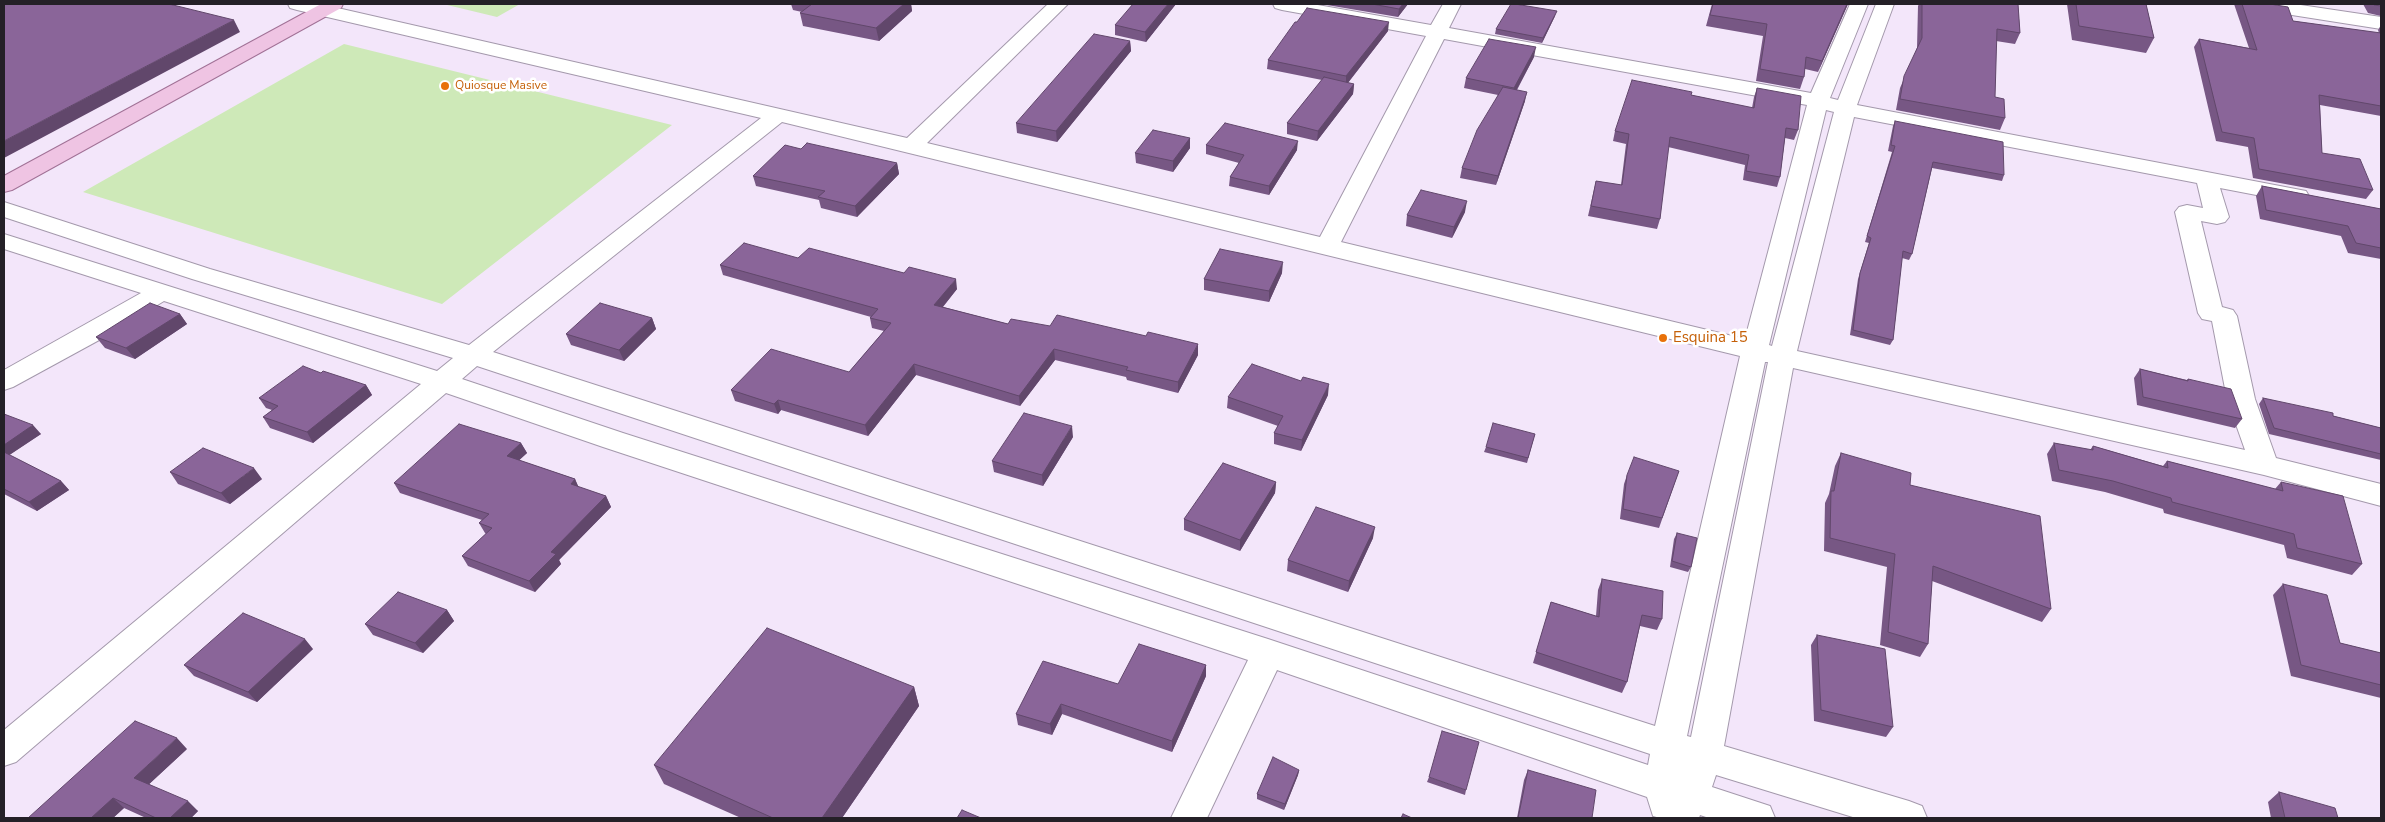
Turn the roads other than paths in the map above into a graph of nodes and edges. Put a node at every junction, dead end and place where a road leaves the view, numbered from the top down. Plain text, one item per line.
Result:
1 (297, 4) edge
2 (1059, 4) edge
3 (1282, 4) edge
4 (1452, 4) edge
5 (1858, 4) edge
6 (1885, 4) edge
7 (2260, 4) edge
8 (329, 7) edge
9 (2381, 22) edge
10 (1437, 32) junction
11 (1818, 101) junction
12 (1845, 109) junction
13 (778, 115) junction
14 (912, 146) junction
15 (2207, 180) junction
16 (4, 185) edge
17 (2314, 199) edge
18 (4, 209) edge
19 (4, 241) edge
20 (1327, 246) junction
21 (163, 291) junction
22 (1755, 350) junction
23 (473, 355) junction
24 (1782, 357) junction
25 (4, 381) edge
26 (443, 382) junction
27 (2264, 465) junction
28 (2381, 495) edge
29 (1268, 652) junction
30 (1668, 745) junction
31 (4, 751) edge
32 (1705, 754) junction
33 (1676, 805) edge
34 (1189, 818) edge
35 (1757, 818) edge
36 (1909, 818) edge

1 - 8 street
2 - 14 street
3 - 10 street
4 - 10 street
5 - 11 street
6 - 12 street
7 - 9 street
8 - 13 street
8 - 16 main road
10 - 11 street
10 - 20 street
11 - 12 street
11 - 22 street
12 - 15 street
12 - 24 street
13 - 14 street
13 - 23 street
14 - 20 street
15 - 17 street
15 - 27 street
18 - 23 street
19 - 21 street
20 - 22 street
21 - 25 street
21 - 26 street
22 - 24 street
22 - 30 street
23 - 26 street
23 - 30 street
24 - 27 street
24 - 32 street
26 - 29 street
26 - 31 street
27 - 28 street
29 - 33 street
29 - 34 street
30 - 32 street
30 - 33 street
32 - 33 street
32 - 36 street
33 - 35 street

